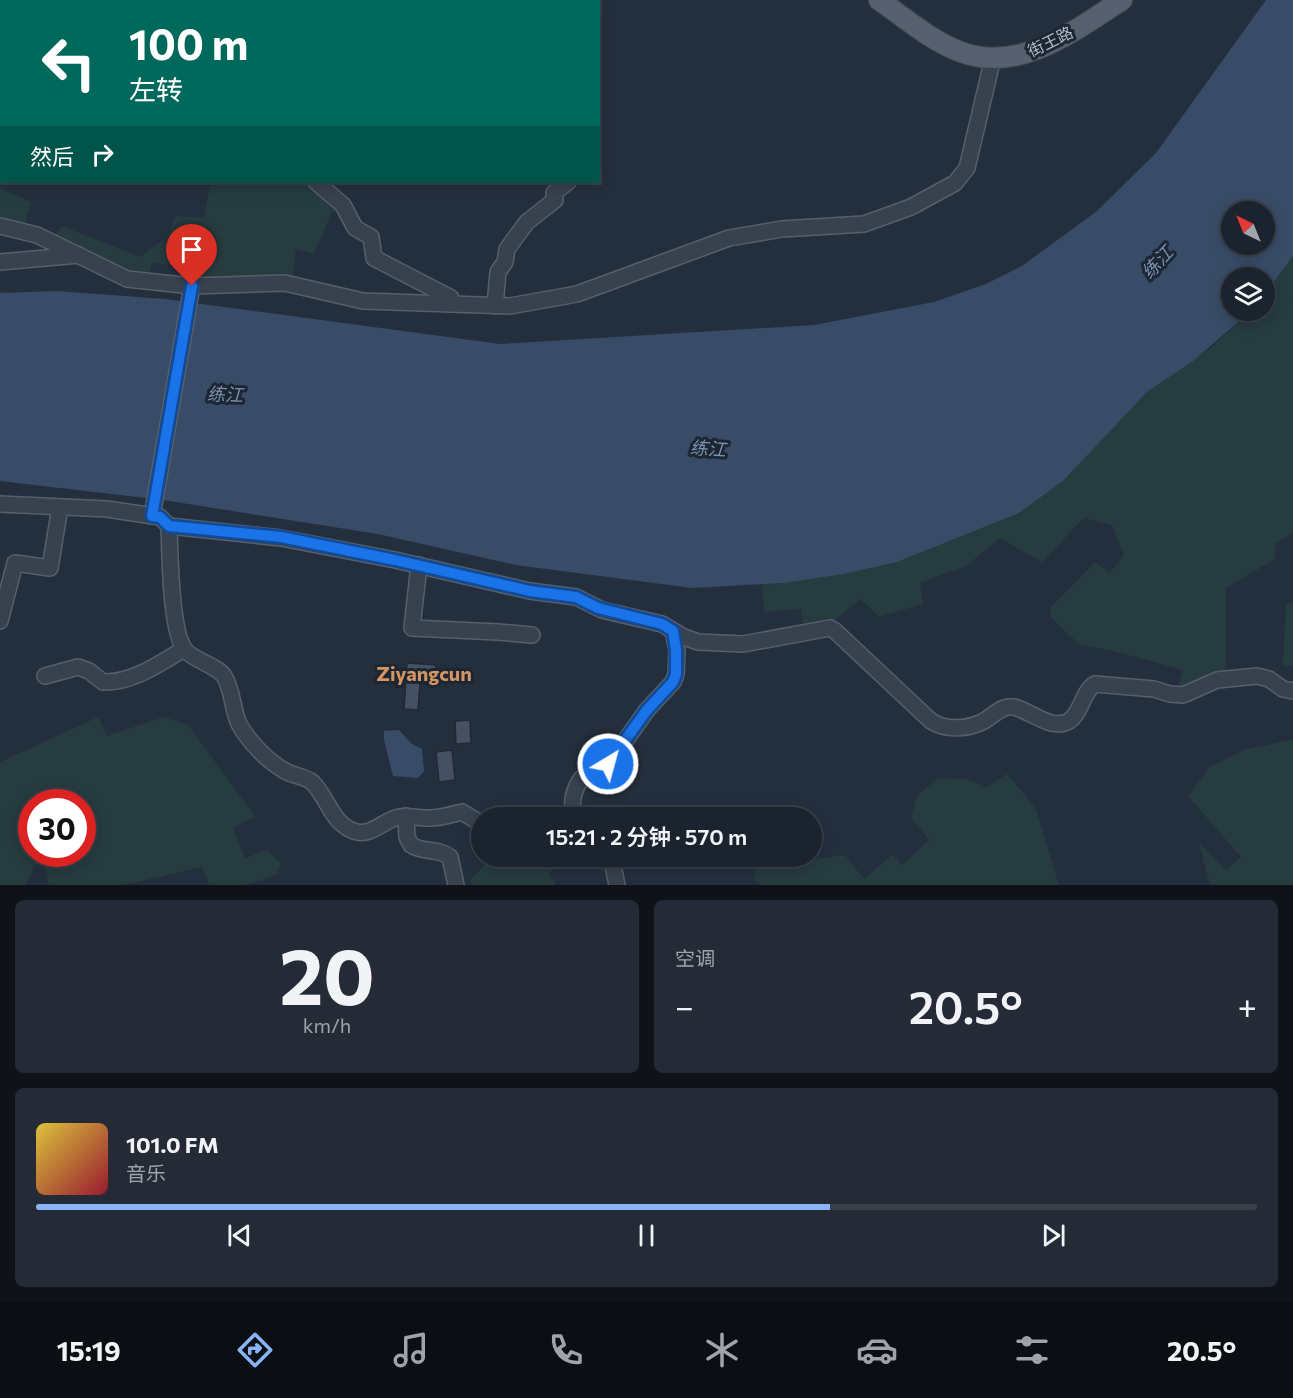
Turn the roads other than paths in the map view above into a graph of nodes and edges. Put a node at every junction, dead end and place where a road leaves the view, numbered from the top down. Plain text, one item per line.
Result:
1 (879, 0) edge
2 (1122, 0) edge
3 (993, 58) junction
4 (316, 183) edge
5 (567, 183) edge
6 (0, 226) edge
7 (79, 255) junction
8 (0, 262) edge
9 (192, 286) junction
10 (452, 304) junction
11 (495, 306) junction
12 (0, 504) edge
13 (60, 507) junction
14 (152, 516) junction
15 (169, 526) junction
16 (418, 565) junction
17 (0, 621) edge
18 (673, 631) junction
19 (532, 635) dead end
20 (184, 649) junction
21 (45, 676) dead end
22 (1293, 691) edge
23 (573, 807) edge
24 (406, 816) junction
25 (471, 817) edge
26 (613, 867) edge
27 (456, 885) edge
28 (617, 885) edge

1 - 3 main road, 街王路
2 - 3 main road, 街王路
3 - 11 street
4 - 10 street
5 - 11 street
6 - 7 street
7 - 8 street
7 - 9 street
9 - 10 street
9 - 14 street
10 - 11 street
12 - 13 street
13 - 14 street
13 - 17 street
14 - 15 street
15 - 16 street
15 - 20 street
16 - 18 street
16 - 19 street
18 - 22 street
18 - 23 street
20 - 21 street
20 - 24 street
24 - 25 street
24 - 27 street
26 - 28 street

